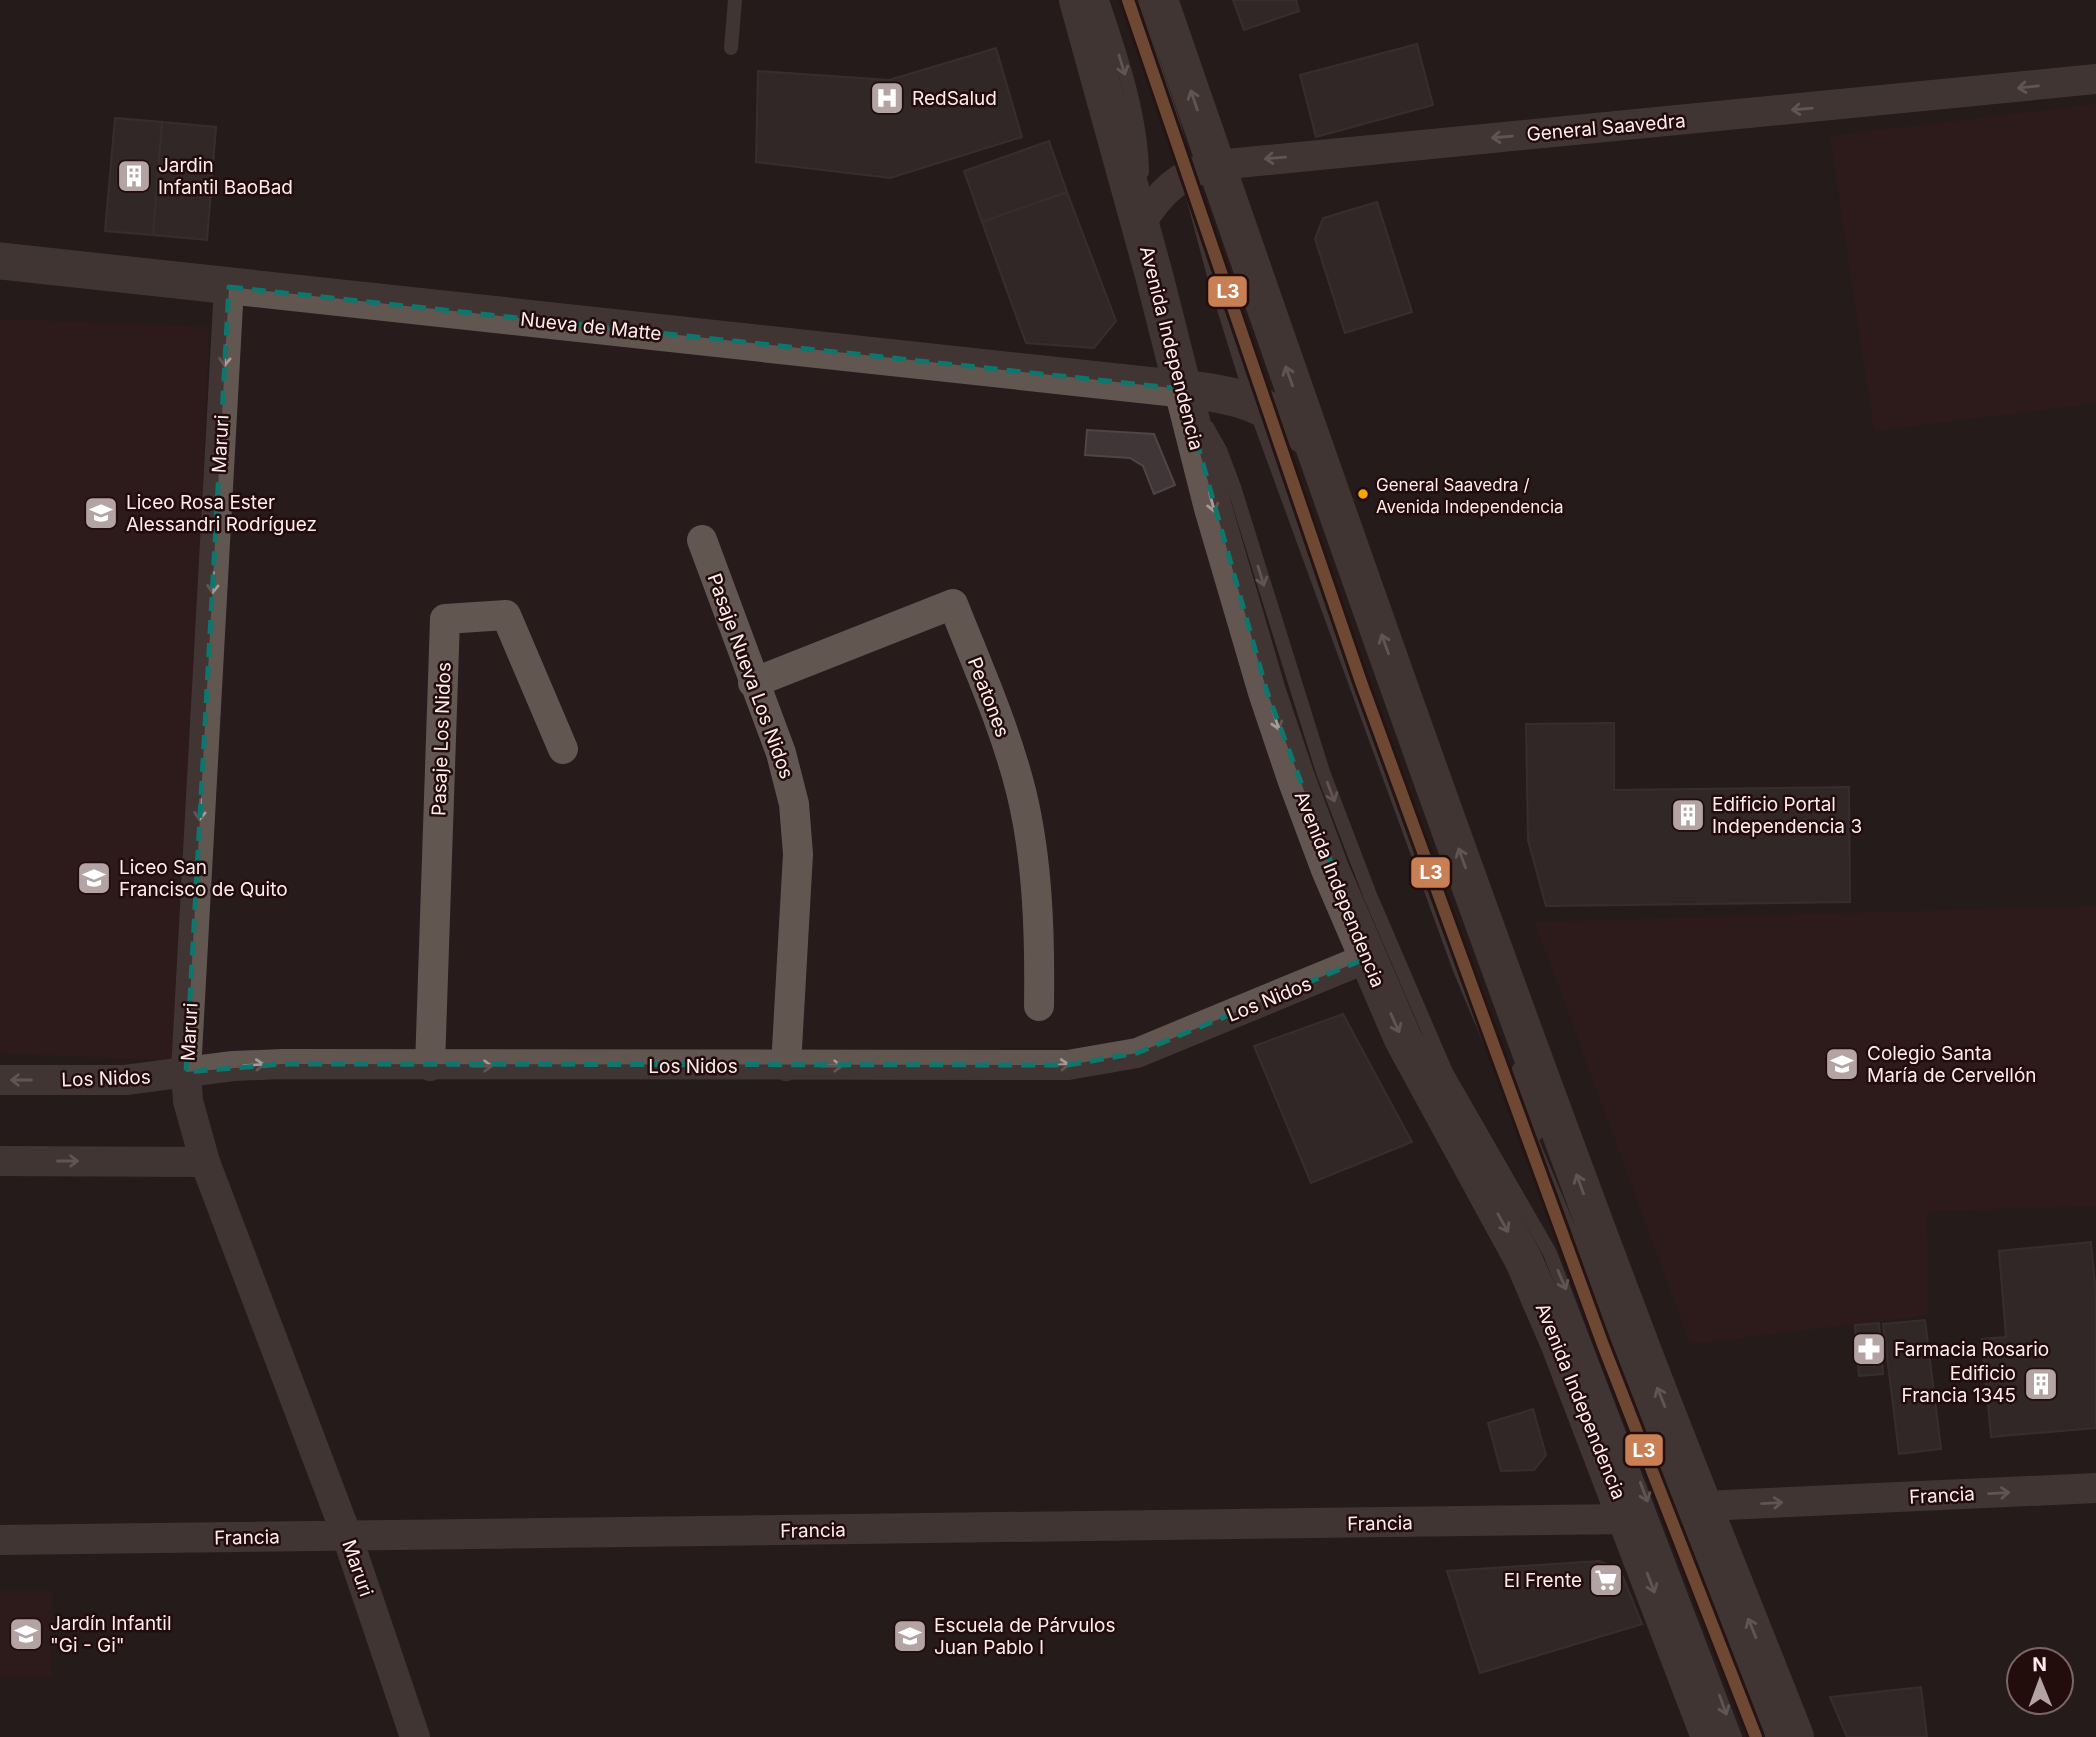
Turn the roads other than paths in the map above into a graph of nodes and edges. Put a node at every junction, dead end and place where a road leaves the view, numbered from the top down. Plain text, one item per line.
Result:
1 (735, 0) edge
2 (1078, 0) edge
3 (1102, 0) edge
4 (1132, 0) edge
5 (1159, 0) edge
6 (731, 48) dead end
7 (2096, 79) edge
8 (1202, 169) junction
9 (1140, 225) junction
10 (0, 261) edge
11 (229, 288) junction
12 (1182, 389) junction
13 (1253, 402) junction
14 (1312, 441) junction
15 (702, 540) dead end
16 (753, 683) junction
17 (563, 749) dead end
18 (1485, 922) junction
19 (1367, 958) junction
20 (1039, 1006) dead end
21 (430, 1066) junction
22 (786, 1066) junction
23 (186, 1072) junction
24 (0, 1080) edge
25 (0, 1161) edge
26 (205, 1162) junction
27 (1546, 1173) junction
28 (2096, 1488) edge
29 (1704, 1506) junction
30 (1627, 1519) junction
31 (347, 1536) junction
32 (0, 1540) edge
33 (415, 1737) edge
34 (1710, 1737) edge
35 (1735, 1737) edge
36 (1768, 1737) edge
37 (1796, 1737) edge

1 - 6 lane
2 - 9 main road, Avenida Independencia
3 -> 9 lane
4 - 8 lane
8 -> 5 main road
7 -> 8 street, General Saavedra
8 - 9 street
8 - 13 lane
14 -> 8 main road
9 - 12 main road, Avenida Independencia
10 - 11 street, Nueva de Matte
11 - 12 street, Nueva de Matte
11 -> 23 street, Maruri
12 - 13 main road
12 -> 19 main road, Avenida Independencia
12 -> 35 lane
13 - 14 main road
13 - 27 lane
18 -> 14 main road
15 - 16 street, Pasaje Nueva Los Nidos
16 - 20 street, Peatones
16 - 22 street, Pasaje Nueva Los Nidos
17 - 21 street, Pasaje Los Nidos
18 - 27 lane
29 -> 18 main road
22 -> 19 street, Los Nidos
19 -> 30 main road, Avenida Independencia
21 -> 22 street, Los Nidos
23 -> 21 street, Los Nidos
23 -> 24 street, Los Nidos
23 - 26 street, Maruri
25 -> 26 street
26 - 31 street, Maruri
27 - 36 lane
29 -> 28 street, Francia
37 -> 29 main road
30 - 31 street, Francia
30 -> 34 main road, Avenida Independencia
31 - 32 street, Francia
31 - 33 street, Maruri

